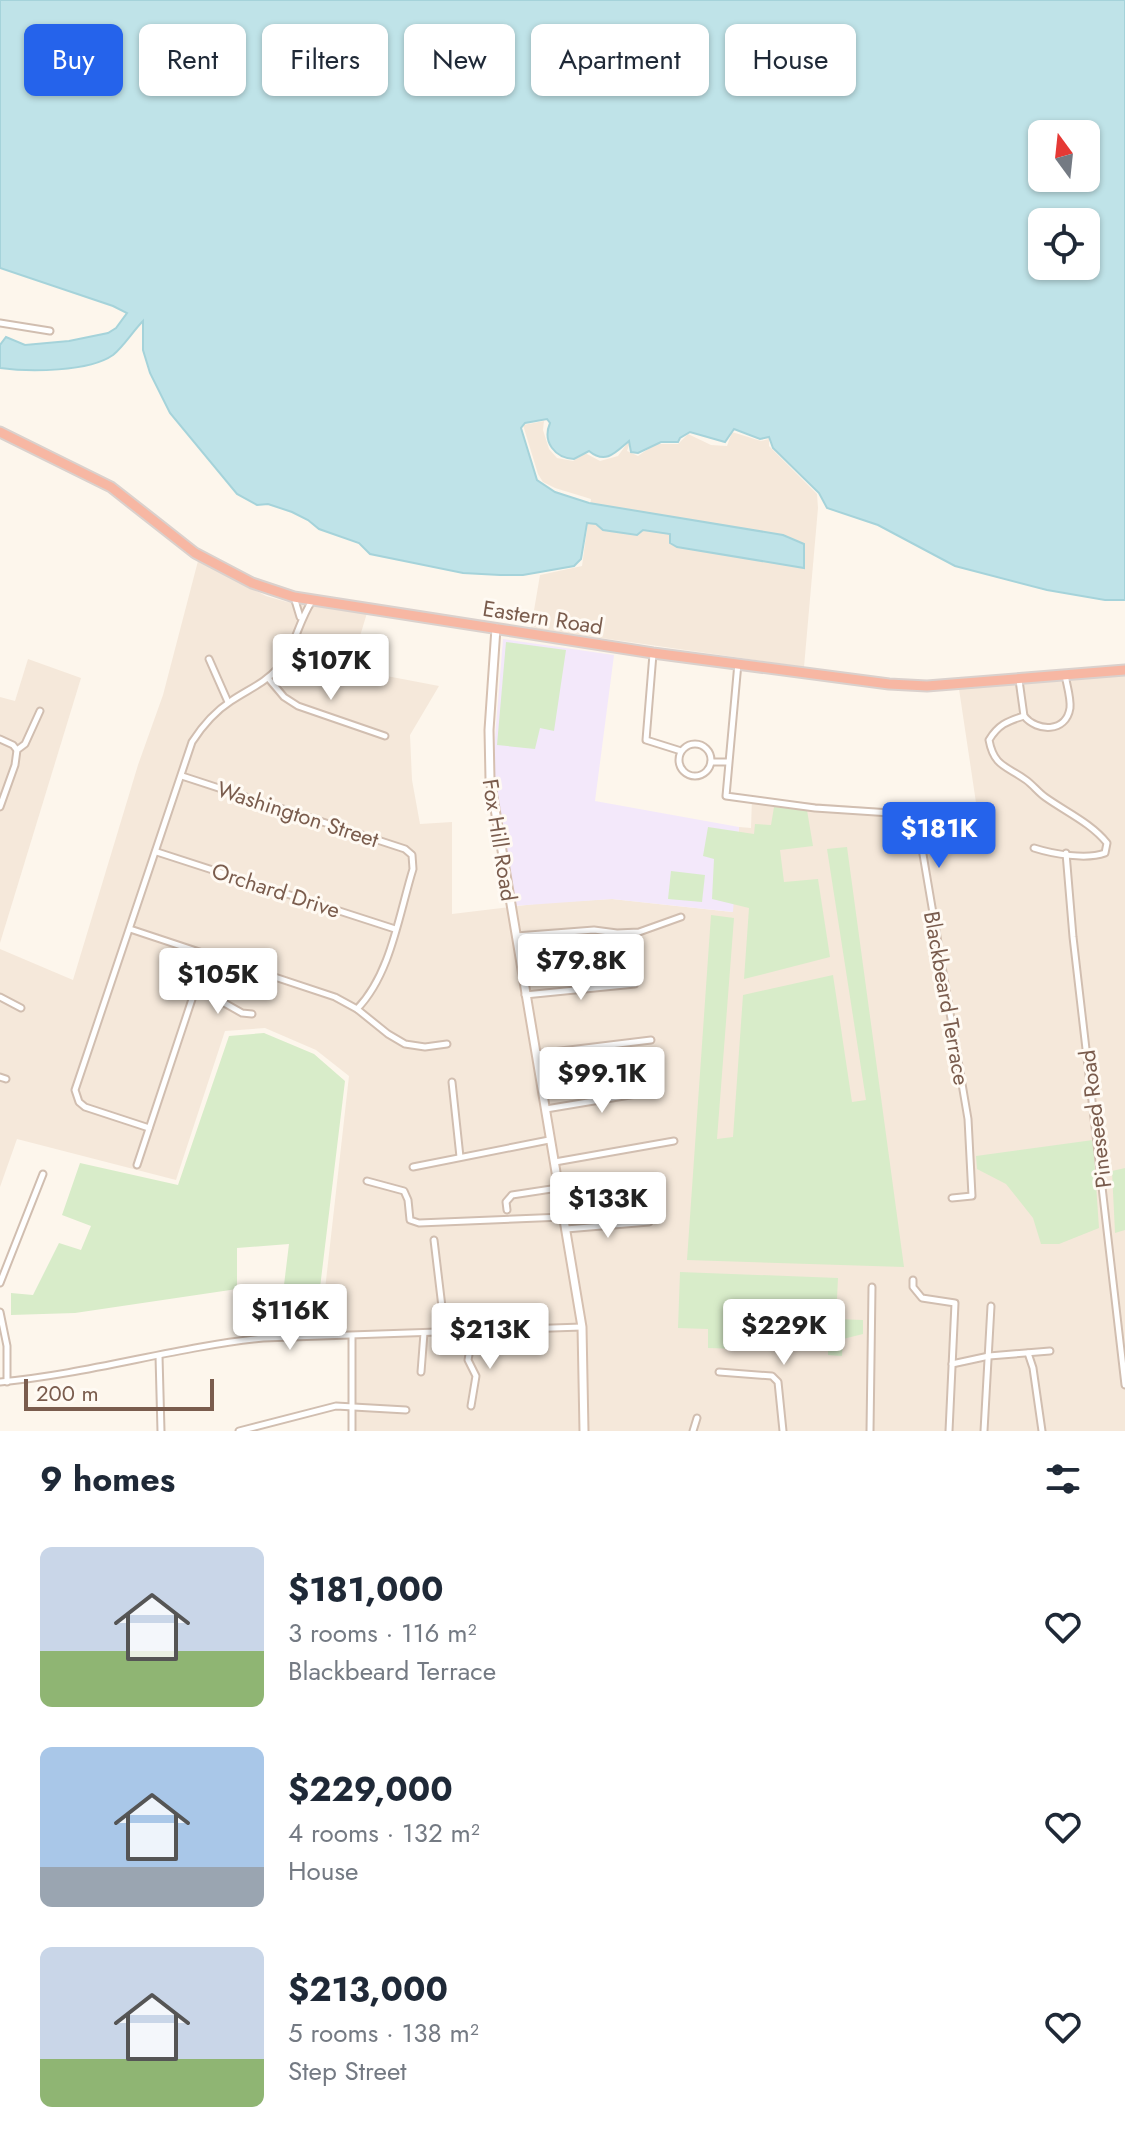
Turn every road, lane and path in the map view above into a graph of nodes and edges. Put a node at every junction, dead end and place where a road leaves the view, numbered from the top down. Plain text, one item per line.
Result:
1 (0, 323) edge
2 (50, 331) dead end
3 (0, 432) edge
4 (294, 597) junction
5 (312, 601) junction
6 (300, 618) junction
7 (496, 628) junction
8 (653, 653) junction
9 (209, 659) dead end
10 (738, 663) junction
11 (1125, 670) edge
12 (1065, 675) junction
13 (268, 678) junction
14 (1019, 680) junction
15 (229, 702) junction
16 (40, 711) dead end
17 (1024, 716) junction
18 (385, 736) dead end
19 (0, 739) edge
20 (17, 750) junction
21 (681, 751) junction
22 (711, 762) junction
23 (728, 762) junction
24 (182, 776) junction
25 (0, 805) edge
26 (1034, 848) dead end
27 (157, 852) junction
28 (1066, 853) junction
29 (681, 917) dead end
30 (130, 929) junction
31 (395, 929) junction
32 (515, 936) junction
33 (207, 954) junction
34 (635, 984) dead end
35 (196, 987) junction
36 (524, 995) junction
37 (0, 997) edge
38 (21, 1008) dead end
39 (357, 1009) junction
40 (252, 1014) dead end
41 (651, 1040) dead end
42 (447, 1044) dead end
43 (535, 1054) junction
44 (452, 1082) dead end
45 (654, 1091) dead end
46 (545, 1109) junction
47 (149, 1128) junction
48 (549, 1140) junction
49 (674, 1141) dead end
50 (460, 1157) junction
51 (554, 1162) junction
52 (137, 1165) dead end
53 (413, 1167) dead end
54 (43, 1174) dead end
55 (367, 1181) dead end
56 (558, 1188) junction
57 (952, 1198) dead end
58 (507, 1210) dead end
59 (563, 1217) junction
60 (649, 1222) dead end
61 (565, 1229) junction
62 (434, 1240) dead end
63 (913, 1280) dead end
64 (0, 1283) edge
65 (872, 1287) dead end
66 (991, 1306) dead end
67 (0, 1312) edge
68 (582, 1327) junction
69 (484, 1330) junction
70 (445, 1332) junction
71 (424, 1333) junction
72 (352, 1336) junction
73 (1050, 1351) dead end
74 (1028, 1353) junction
75 (159, 1356) junction
76 (989, 1356) junction
77 (952, 1364) junction
78 (421, 1372) dead end
79 (719, 1372) dead end
80 (4, 1382) edge
81 (1125, 1385) edge
82 (352, 1405) junction
83 (471, 1406) dead end
84 (406, 1410) dead end
85 (697, 1418) dead end
86 (161, 1431) edge
87 (239, 1431) edge
88 (352, 1431) edge
89 (584, 1431) edge
90 (693, 1431) edge
91 (783, 1431) edge
92 (870, 1431) edge
93 (949, 1431) edge
94 (984, 1431) edge
95 (1042, 1431) edge

1 - 2 street
3 - 4 highway, Eastern Road
4 - 5 highway, Eastern Road
4 - 6 street
5 - 6 street
5 - 7 highway, Eastern Road
6 - 13 street
7 - 8 highway, Eastern Road
7 - 32 main road, Fox Hill Road
8 - 10 highway, Eastern Road
8 - 21 street
9 - 15 street
10 - 14 highway, Eastern Road
10 - 23 street, Blackbeard Terrace
11 - 12 highway, Eastern Road
12 - 14 highway, Eastern Road
12 - 17 street
13 - 15 street
13 - 18 street
14 - 17 street
15 - 24 street
16 - 20 street
17 - 28 street
19 - 20 street
20 - 25 street
21 - 22 street
21 - 22 street
22 - 23 street
23 - 57 street, Blackbeard Terrace
24 - 27 street
24 - 31 street, Washington Street
26 - 28 street
27 - 30 street
27 - 31 street, Orchard Drive
28 - 81 street, Pineseed Road
29 - 32 street
30 - 33 street
30 - 47 street
31 - 39 street
32 - 36 main road, Fox Hill Road
33 - 35 street
33 - 39 street
34 - 36 street
35 - 40 street
35 - 47 street
36 - 43 main road, Fox Hill Road
37 - 38 street
39 - 42 street
41 - 43 street
43 - 46 main road, Fox Hill Road
44 - 50 street
45 - 46 street
46 - 48 main road, Fox Hill Road
47 - 52 street
48 - 50 street
48 - 51 main road, Fox Hill Road
49 - 51 street
50 - 53 street
51 - 56 main road, Fox Hill Road
54 - 64 street
55 - 59 street
56 - 58 street
56 - 59 main road, Fox Hill Road
59 - 61 main road, Fox Hill Road
60 - 61 street
61 - 68 main road, Fox Hill Road
62 - 70 street
63 - 77 street
65 - 92 street
66 - 76 street
67 - 80 street
68 - 69 street
68 - 89 main road, Fox Hill Road
69 - 70 street
69 - 83 street
70 - 71 street
71 - 72 street
71 - 78 street
72 - 75 street
72 - 82 street
73 - 74 street
74 - 76 street
74 - 95 street
75 - 80 street
75 - 86 street
76 - 77 street
76 - 94 street
77 - 93 street
79 - 91 street
82 - 84 street
82 - 87 street
82 - 88 street
85 - 90 street

